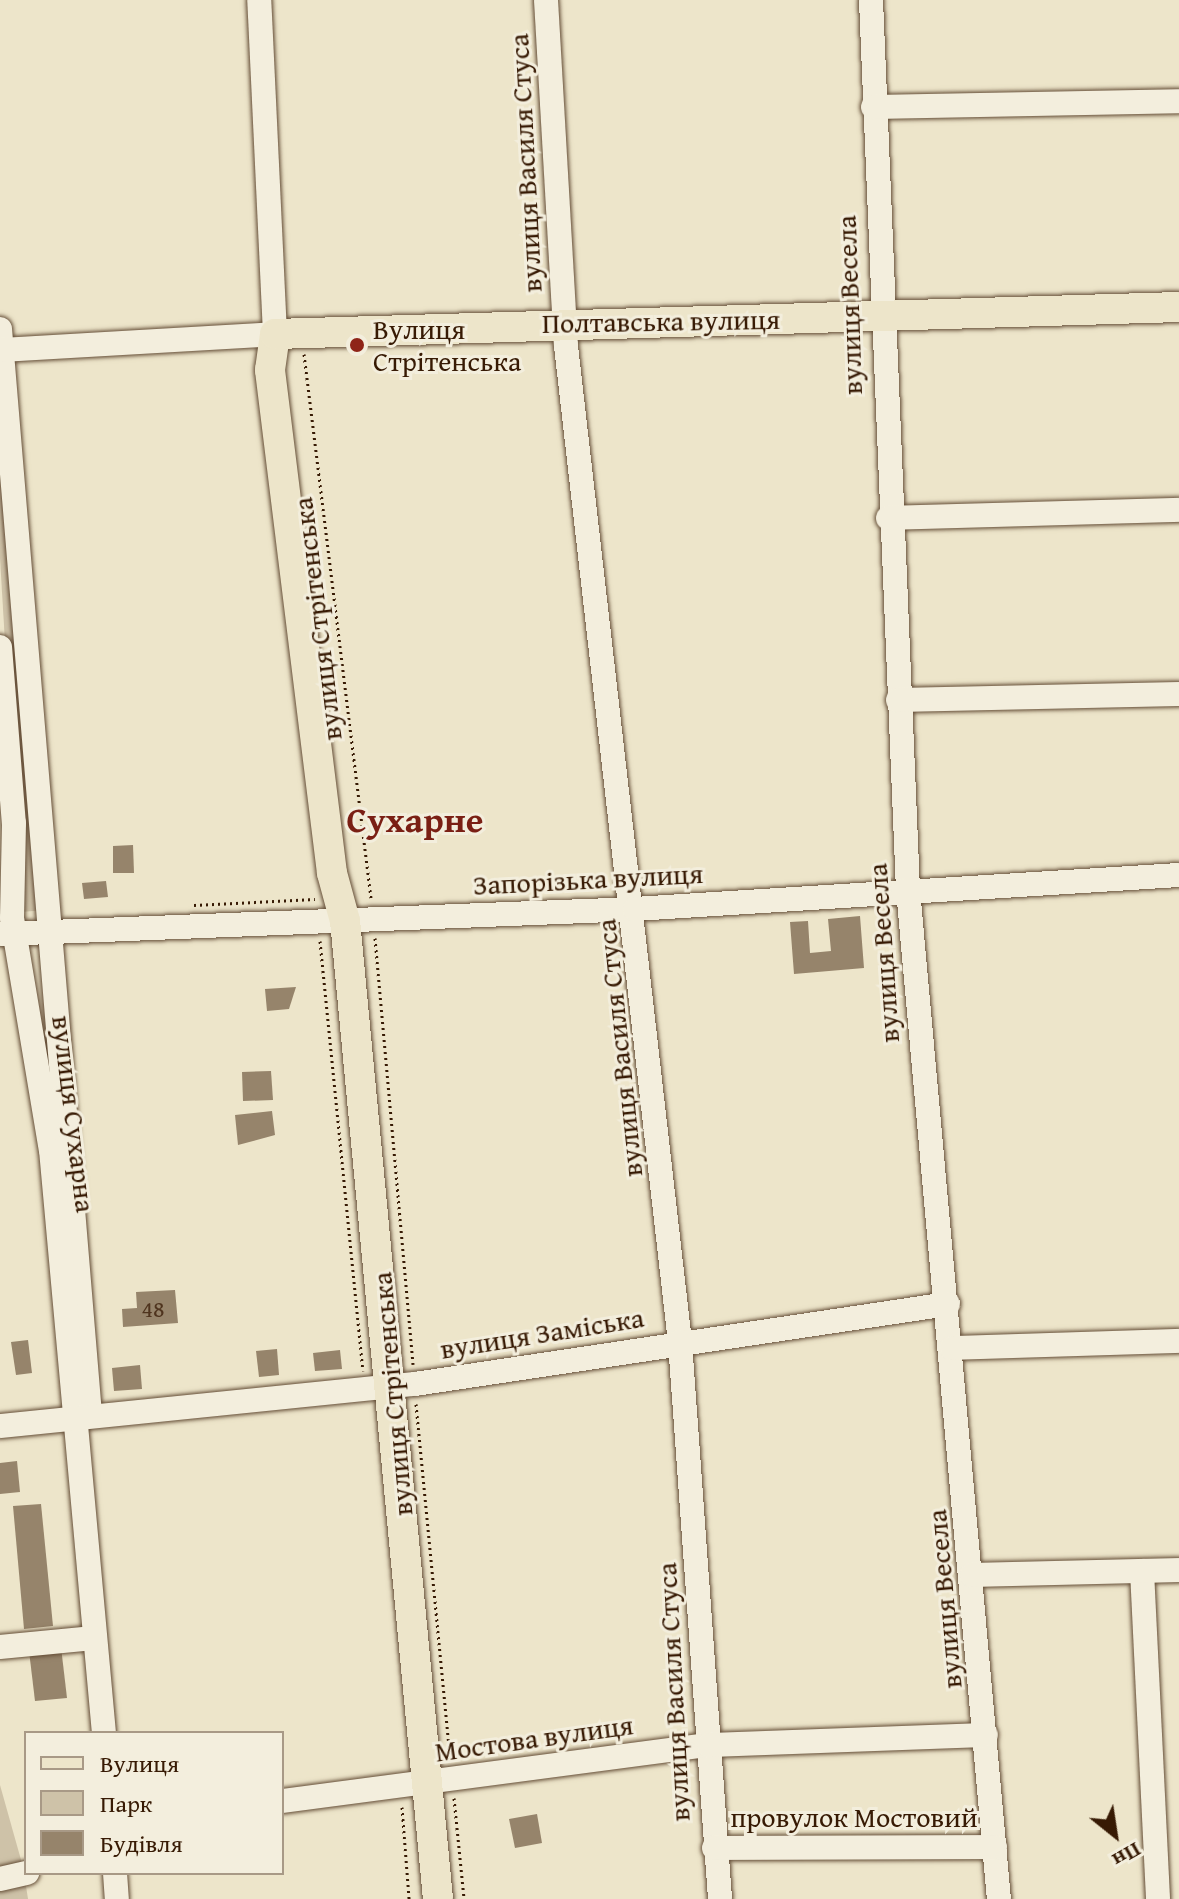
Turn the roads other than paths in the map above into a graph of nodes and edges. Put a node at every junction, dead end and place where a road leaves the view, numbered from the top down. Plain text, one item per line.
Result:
1 (259, 0) edge
2 (546, 0) edge
3 (871, 0) edge
4 (1179, 101) edge
5 (873, 107) junction
6 (1179, 307) edge
7 (879, 315) junction
8 (564, 324) junction
9 (284, 339) junction
10 (1, 343) edge
11 (1179, 510) edge
12 (888, 518) junction
13 (0, 647) edge
14 (1179, 694) edge
15 (898, 700) junction
16 (1179, 875) edge
17 (908, 890) junction
18 (350, 906) junction
19 (635, 909) junction
20 (54, 932) junction
21 (7, 933) edge
22 (60, 1150) junction
23 (948, 1304) junction
24 (1179, 1341) edge
25 (680, 1342) junction
26 (952, 1348) junction
27 (403, 1385) junction
28 (82, 1416) junction
29 (0, 1426) edge
30 (1179, 1570) edge
31 (1142, 1571) junction
32 (972, 1575) junction
33 (94, 1638) junction
34 (0, 1647) edge
35 (104, 1731) edge
36 (986, 1735) junction
37 (709, 1745) junction
38 (427, 1782) junction
39 (284, 1801) edge
40 (995, 1847) junction
41 (714, 1848) junction
42 (24, 1874) edge
43 (115, 1875) edge
44 (0, 1879) edge
45 (117, 1899) edge
46 (438, 1899) edge
47 (720, 1899) edge
48 (999, 1899) edge
49 (1158, 1899) edge

1 - 9 street, вулиця Стрітенська
2 - 8 street, вулиця Василя Стуса
3 - 5 street, вулиця Весела
4 - 5 street
5 - 7 street, вулиця Весела
6 - 7 main road, Полтавська вулиця
7 - 8 main road, Полтавська вулиця
7 - 12 street, вулиця Весела
8 - 9 main road, Полтавська вулиця
8 - 19 street, вулиця Василя Стуса
9 - 10 street, Полтавська вулиця
9 - 18 main road, вулиця Стрітенська
10 - 20 street, вулиця Сухарна
11 - 12 street
12 - 15 street, вулиця Весела
13 - 21 street, вулиця Сухарна
14 - 15 street
15 - 17 street, вулиця Весела
16 - 17 street, Запорізька вулиця
17 - 19 street, Запорізька вулиця
17 - 23 street, вулиця Весела
18 - 19 street, Запорізька вулиця
18 - 20 street, Запорізька вулиця
18 - 27 main road, вулиця Стрітенська
19 - 25 street, вулиця Василя Стуса
20 - 21 street, Запорізька вулиця
20 - 22 street, вулиця Сухарна
21 - 22 street, вулиця Сухарна
22 - 28 street, вулиця Сухарна
23 - 25 street, вулиця Заміська
23 - 26 street, вулиця Весела
24 - 26 street
25 - 27 street, вулиця Заміська
25 - 37 street, вулиця Василя Стуса
26 - 32 street, вулиця Весела
27 - 28 street, вулиця Заміська
27 - 38 main road, вулиця Стрітенська
28 - 29 street, вулиця Заміська
28 - 33 street, вулиця Сухарна
30 - 31 street
31 - 32 street
31 - 49 street
32 - 36 street, вулиця Весела
33 - 34 street
33 - 35 street, вулиця Сухарна
36 - 37 street, Мостова вулиця
36 - 40 street, вулиця Весела
37 - 38 street, Мостова вулиця
37 - 41 street, вулиця Василя Стуса
38 - 39 street, Мостова вулиця
38 - 46 main road, вулиця Стрітенська
40 - 41 street, провулок Мостовий
40 - 48 street, вулиця Весела
41 - 47 street, вулиця Василя Стуса
42 - 44 street
43 - 45 street

